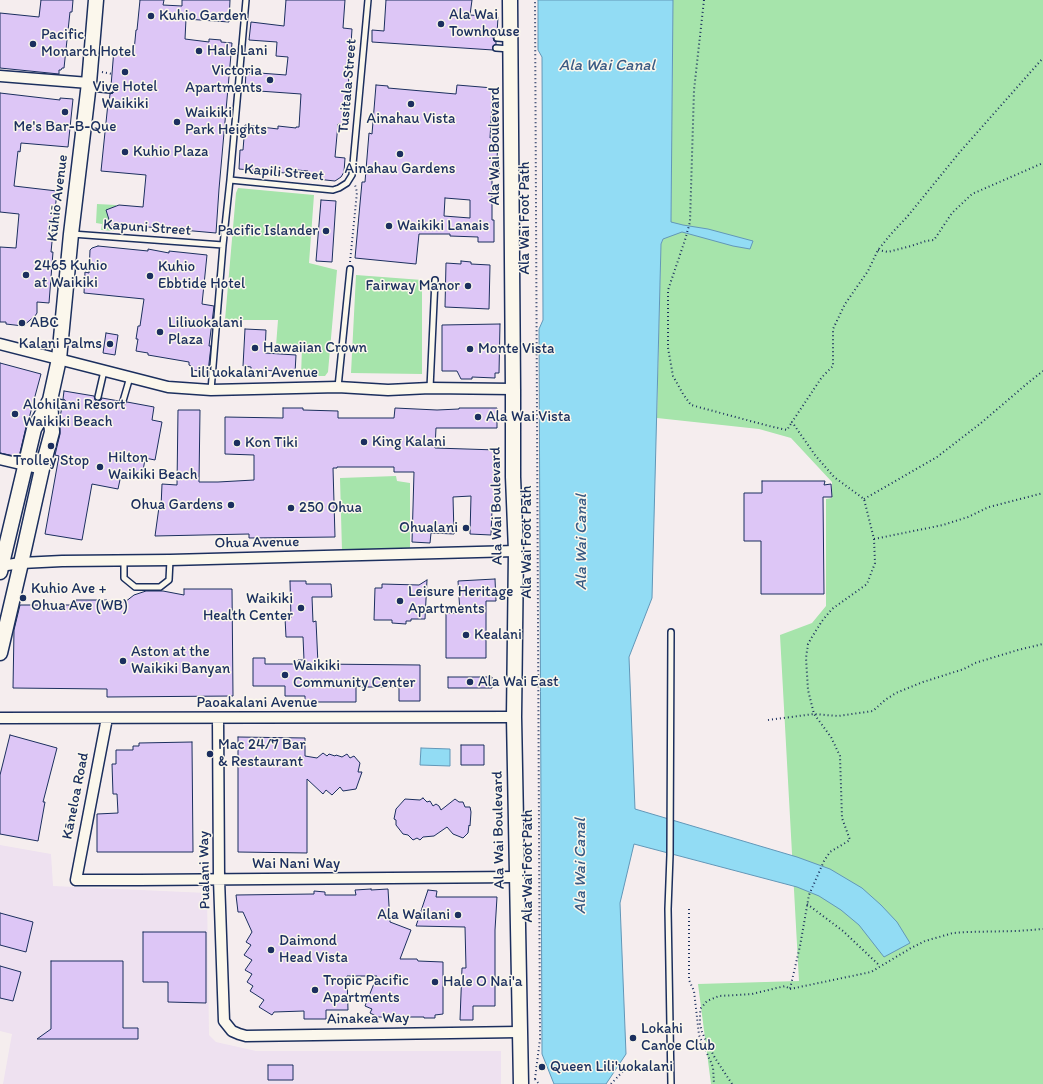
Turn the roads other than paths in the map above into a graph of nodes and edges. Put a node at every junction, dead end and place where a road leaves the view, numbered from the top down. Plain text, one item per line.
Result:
1 (96, 0) edge
2 (246, 0) edge
3 (368, 0) edge
4 (510, 0) edge
5 (497, 38) dead end
6 (511, 44) junction
7 (496, 48) dead end
8 (0, 76) edge
9 (89, 86) junction
10 (110, 90) dead end
11 (352, 175) joint
12 (230, 180) junction
13 (77, 235) junction
14 (223, 245) junction
15 (350, 269) road end
16 (435, 280) dead end
17 (0, 344) edge
18 (59, 359) junction
19 (104, 371) junction
20 (130, 377) junction
21 (338, 387) junction
22 (430, 388) junction
23 (514, 389) junction
24 (211, 390) junction
25 (98, 397) dead end
26 (123, 401) dead end
27 (56, 402) junction
28 (0, 459) edge
29 (25, 465) junction
30 (42, 469) junction
31 (516, 551) junction
32 (124, 560) junction
33 (170, 560) junction
34 (21, 563) junction
35 (0, 568) edge
36 (671, 632) dead end
37 (0, 653) edge
38 (514, 717) junction
39 (0, 718) edge
40 (106, 718) junction
41 (218, 718) junction
42 (516, 877) junction
43 (219, 879) junction
44 (76, 880) joint
45 (224, 1021) joint
46 (519, 1032) junction
47 (521, 1084) edge
48 (671, 1084) edge

1 - 9 main road, Kūhiō Avenue
2 - 12 lane
3 - 11 lane, Tusitala Street
4 - 6 main road, Ala Wai Boulevard
5 - 6 lane
6 - 7 lane
6 - 23 main road, Ala Wai Boulevard
8 - 9 street
9 - 10 lane
9 - 13 main road, Kūhiō Avenue
11 - 12 lane, Kapili Street
12 - 14 lane
13 - 14 lane, Kapuni Street
13 - 18 main road, Kūhiō Avenue
14 - 24 lane
15 - 21 lane
16 - 22 lane
17 - 18 street, Liliʻuokalani Avenue
18 - 19 street, Liliʻuokalani Avenue
18 - 27 main road, Kūhiō Avenue
19 - 20 street, Liliʻuokalani Avenue
19 - 25 lane
20 - 24 street, Liliʻuokalani Avenue
20 - 26 lane
21 - 22 street, Liliʻuokalani Avenue
21 - 24 street, Liliʻuokalani Avenue
22 - 23 street, Liliʻuokalani Avenue
23 - 31 main road, Ala Wai Boulevard
27 - 29 main road, Kūhiō Avenue
27 - 30 main road, Kūhiō Avenue
28 - 29 street
29 - 30 street
29 - 35 main road, Kūhiō Avenue
30 - 34 main road, Kūhiō Avenue
31 - 33 street, Ohua Avenue
31 - 38 main road, Ala Wai Boulevard
32 - 33 street, Ohua Avenue
32 - 33 lane
32 - 34 street, Ohua Avenue
34 - 35 street, Ohua Avenue
34 - 37 main road, Kūhiō Avenue
36 - 48 lane
38 - 41 street, Paoakalani Avenue
38 - 42 main road, Ala Wai Boulevard
39 - 40 street, Paoakalani Avenue
40 - 41 street, Paoakalani Avenue
40 - 44 street, Kāneloa Road
41 - 43 street, Pualani Way
42 - 43 street, Wai Nani Way
42 - 46 main road, Ala Wai Boulevard
43 - 44 street, Wai Nani Way
43 - 45 street, Pualani Way
45 - 46 street, Ainakea Way
46 - 47 main road, Ala Wai Boulevard

